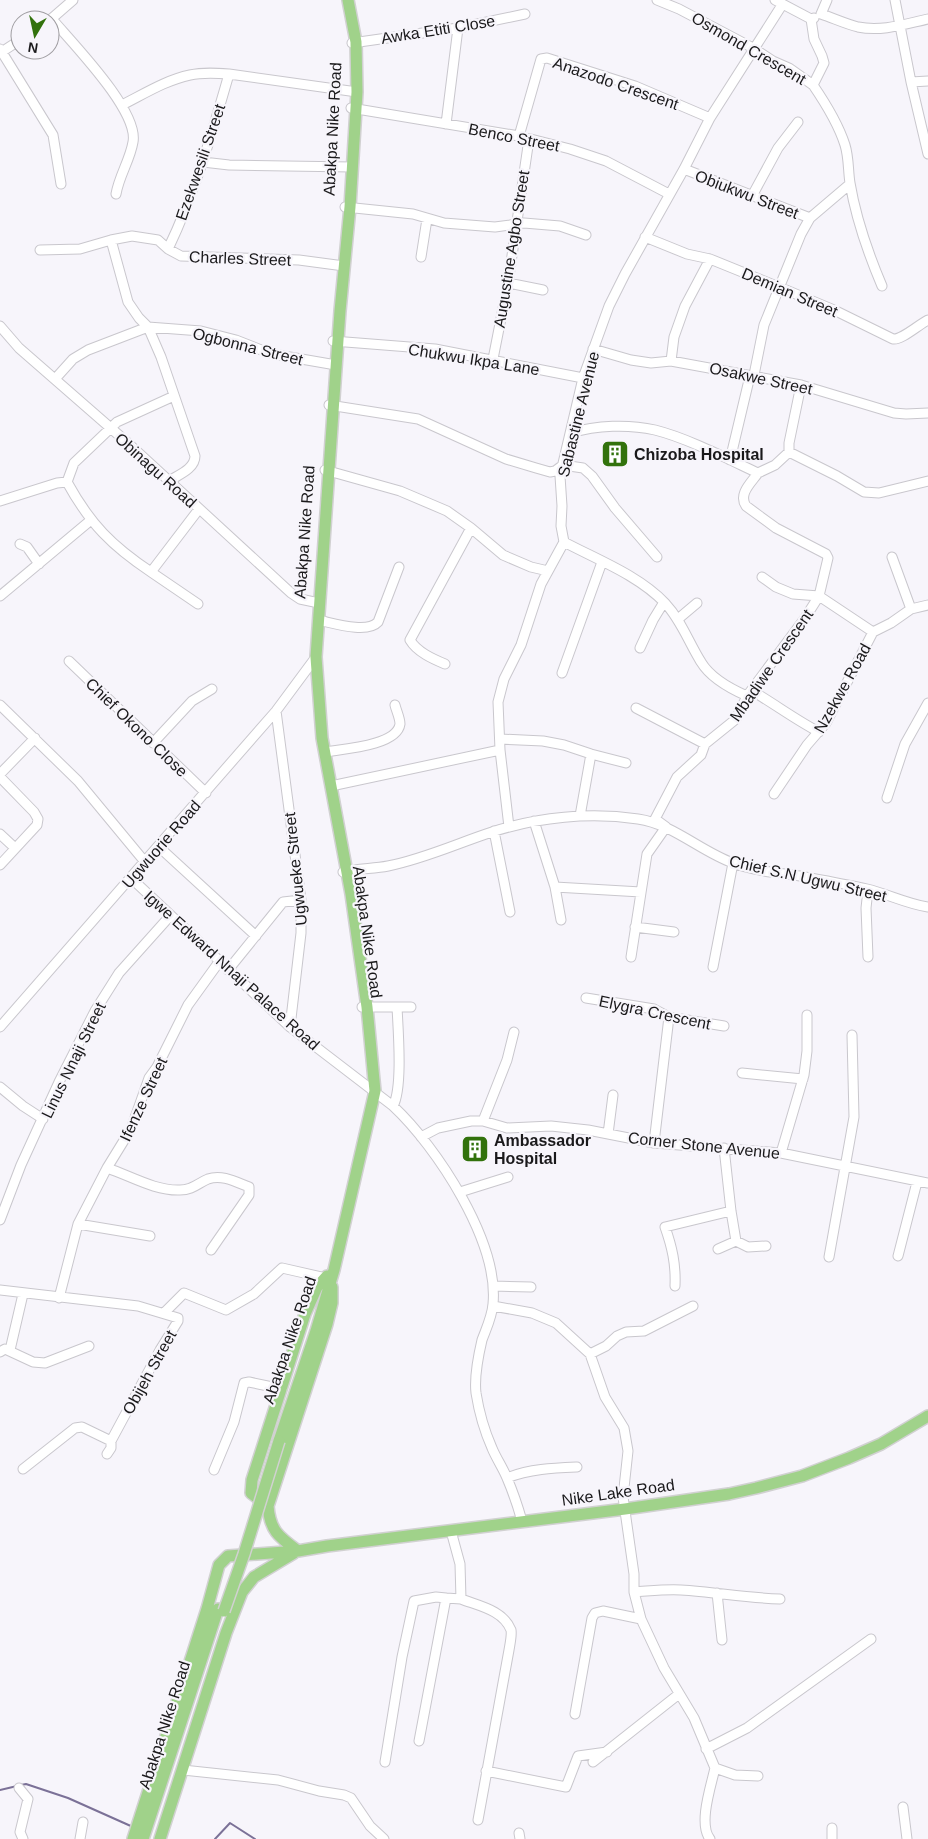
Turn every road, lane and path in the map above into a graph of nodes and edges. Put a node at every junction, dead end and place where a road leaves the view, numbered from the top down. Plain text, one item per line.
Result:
1 (73, 0) edge
2 (344, 0) edge
3 (348, 0) edge
4 (657, 0) edge
5 (827, 0) edge
6 (895, 0) edge
7 (778, 2) edge
8 (60, 12) edge
9 (525, 14) dead end
10 (821, 14) junction
11 (928, 19) edge
12 (811, 20) junction
13 (899, 26) junction
14 (458, 28) junction
15 (60, 30) edge
16 (354, 43) junction
17 (753, 48) junction
18 (1, 51) edge
19 (229, 74) junction
20 (928, 81) edge
21 (910, 82) junction
22 (812, 85) junction
23 (354, 92) junction
24 (122, 105) junction
25 (353, 108) junction
26 (710, 118) junction
27 (798, 122) dead end
28 (446, 124) junction
29 (519, 136) junction
30 (529, 139) junction
31 (928, 154) edge
32 (203, 162) junction
33 (349, 167) junction
34 (684, 169) junction
35 (61, 184) dead end
36 (850, 184) junction
37 (116, 194) dead end
38 (669, 194) junction
39 (752, 196) junction
40 (347, 207) junction
41 (810, 218) junction
42 (427, 219) junction
43 (515, 225) junction
44 (586, 235) dead end
45 (645, 238) junction
46 (111, 240) junction
47 (168, 249) junction
48 (40, 250) dead end
49 (421, 257) dead end
50 (710, 259) junction
51 (342, 266) junction
52 (508, 283) junction
53 (882, 286) dead end
54 (780, 287) junction
55 (543, 290) dead end
56 (928, 320) edge
57 (0, 326) edge
58 (148, 327) junction
59 (336, 342) junction
60 (593, 349) junction
61 (493, 359) junction
62 (671, 361) junction
63 (334, 365) junction
64 (754, 375) junction
65 (583, 378) junction
66 (55, 380) junction
67 (801, 385) junction
68 (174, 396) junction
69 (331, 406) junction
70 (928, 413) edge
71 (110, 428) junction
72 (571, 433) junction
73 (789, 452) junction
74 (730, 460) junction
75 (563, 465) junction
76 (327, 470) junction
77 (758, 474) junction
78 (169, 481) junction
79 (928, 481) edge
80 (67, 482) junction
81 (0, 501) edge
82 (199, 510) junction
83 (91, 520) junction
84 (471, 528) junction
85 (564, 542) junction
86 (20, 544) dead end
87 (657, 557) dead end
88 (892, 557) dead end
89 (602, 562) junction
90 (39, 564) junction
91 (399, 567) dead end
92 (548, 570) junction
93 (152, 572) junction
94 (762, 577) dead end
95 (0, 596) edge
96 (819, 596) junction
97 (664, 602) junction
98 (697, 602) dead end
99 (317, 603) junction
100 (198, 604) dead end
101 (928, 605) edge
102 (911, 610) junction
103 (678, 619) junction
104 (318, 620) junction
105 (873, 632) junction
106 (640, 648) dead end
107 (314, 659) junction
108 (69, 661) dead end
109 (445, 664) dead end
110 (562, 673) dead end
111 (212, 688) dead end
112 (747, 696) junction
113 (928, 704) edge
114 (0, 705) edge
115 (395, 705) dead end
116 (636, 708) dead end
117 (276, 711) junction
118 (819, 732) junction
119 (35, 738) junction
120 (500, 739) junction
121 (153, 743) junction
122 (705, 744) junction
123 (500, 750) junction
124 (324, 752) junction
125 (591, 754) junction
126 (626, 763) dead end
127 (0, 775) edge
128 (331, 786) junction
129 (206, 793) junction
130 (774, 794) dead end
131 (887, 798) dead end
132 (580, 816) junction
133 (534, 821) junction
134 (510, 827) junction
135 (666, 827) junction
136 (494, 831) junction
137 (0, 834) edge
138 (159, 847) junction
139 (15, 848) junction
140 (145, 862) junction
141 (734, 863) junction
142 (0, 865) edge
143 (345, 871) junction
144 (131, 878) junction
145 (555, 887) junction
146 (868, 890) junction
147 (641, 892) junction
148 (301, 900) junction
149 (928, 907) edge
150 (510, 912) dead end
151 (170, 916) junction
152 (561, 920) dead end
153 (635, 927) junction
154 (674, 932) dead end
155 (256, 936) junction
156 (631, 957) dead end
157 (868, 957) dead end
158 (220, 962) junction
159 (713, 967) dead end
160 (228, 970) junction
161 (586, 998) dead end
162 (365, 1007) junction
163 (397, 1007) junction
164 (411, 1007) dead end
165 (807, 1015) dead end
166 (669, 1018) junction
167 (724, 1026) dead end
168 (0, 1028) edge
169 (290, 1028) junction
170 (514, 1032) dead end
171 (852, 1035) dead end
172 (742, 1073) dead end
173 (803, 1079) junction
174 (0, 1087) edge
175 (376, 1092) junction
176 (613, 1096) dead end
177 (394, 1106) junction
178 (43, 1119) junction
179 (483, 1121) junction
180 (608, 1134) junction
181 (420, 1136) junction
182 (654, 1142) junction
183 (724, 1148) junction
184 (781, 1152) junction
185 (846, 1167) junction
186 (107, 1168) junction
187 (508, 1177) dead end
188 (917, 1182) junction
189 (928, 1183) edge
190 (460, 1192) junction
191 (731, 1211) junction
192 (0, 1220) edge
193 (78, 1224) junction
194 (150, 1236) dead end
195 (736, 1240) junction
196 (766, 1246) dead end
197 (718, 1249) dead end
198 (211, 1250) dead end
199 (898, 1256) dead end
200 (829, 1257) dead end
201 (328, 1277) junction
202 (494, 1286) junction
203 (675, 1286) dead end
204 (531, 1287) dead end
205 (0, 1290) edge
206 (24, 1294) junction
207 (59, 1298) junction
208 (494, 1306) junction
209 (693, 1306) dead end
210 (164, 1313) junction
211 (89, 1346) dead end
212 (10, 1350) junction
213 (0, 1352) edge
214 (590, 1354) junction
215 (282, 1389) junction
216 (928, 1416) edge
217 (111, 1441) junction
218 (107, 1454) dead end
219 (577, 1467) dead end
220 (23, 1469) dead end
221 (214, 1470) dead end
222 (507, 1478) junction
223 (268, 1506) junction
224 (625, 1508) junction
225 (522, 1521) junction
226 (451, 1530) junction
227 (298, 1551) junction
228 (634, 1592) junction
229 (717, 1593) junction
230 (446, 1598) junction
231 (780, 1599) dead end
232 (461, 1600) junction
233 (221, 1610) junction
234 (641, 1619) junction
235 (871, 1639) dead end
236 (722, 1640) dead end
237 (679, 1694) junction
238 (575, 1714) dead end
239 (419, 1741) dead end
240 (706, 1748) junction
241 (606, 1752) junction
242 (385, 1762) dead end
243 (593, 1762) dead end
244 (714, 1768) junction
245 (183, 1770) junction
246 (486, 1771) junction
247 (758, 1776) dead end
248 (19, 1788) dead end
249 (903, 1807) dead end
250 (478, 1820) dead end
251 (83, 1822) dead end
252 (832, 1828) dead end
253 (706, 1838) edge
254 (23, 1839) edge
255 (80, 1839) edge
256 (133, 1839) edge
257 (143, 1839) edge
258 (149, 1839) edge
259 (160, 1839) edge
260 (384, 1839) edge
261 (832, 1839) edge
262 (907, 1839) edge

1 - 8 street
2 - 16 main road, Abakpa Nike Road
3 - 16 main road, Abakpa Nike Road
4 - 17 street, Osmond Crescent
5 - 10 street
6 - 13 street
7 - 12 street
7 - 17 street, Sabastine Avenue
9 - 14 street, Awka Etiti Close
10 - 12 street
10 - 13 street
11 - 13 street
12 - 22 street
13 - 21 street
14 - 16 street, Awka Etiti Close
14 - 28 street
15 - 24 street
16 - 23 main road, Abakpa Nike Road
17 - 22 street, Osmond Crescent
17 - 26 street, Sabastine Avenue
18 - 35 street
19 - 23 street
19 - 24 street
19 - 32 street, Ezekwesili Street
20 - 21 street
21 - 31 street
22 - 36 street, Osmond Crescent
23 - 25 main road, Abakpa Nike Road
24 - 37 street
25 - 28 street, Benco Street
25 - 33 main road, Abakpa Nike Road
26 - 29 street, Anazodo Crescent
26 - 34 street, Sabastine Avenue
27 - 39 street
28 - 29 street, Benco Street
29 - 30 street, Benco Street
30 - 38 street, Benco Street
30 - 43 street, Augustine Agbo Street
32 - 33 street
32 - 47 street, Ezekwesili Street
33 - 40 main road, Abakpa Nike Road
34 - 38 street, Sabastine Avenue
34 - 39 street, Obiukwu Street
36 - 41 street
36 - 53 street, Osmond Crescent
38 - 45 street, Sabastine Avenue
39 - 41 street, Obiukwu Street
40 - 42 street
40 - 51 main road, Abakpa Nike Road
41 - 54 street
42 - 43 street
42 - 49 street
43 - 44 street
43 - 52 street, Augustine Agbo Street
45 - 50 street, Demian Street
45 - 60 street, Sabastine Avenue
46 - 47 street, Charles Street
46 - 48 street, Charles Street
46 - 58 street
47 - 51 street, Charles Street
50 - 54 street, Demian Street
50 - 62 street
51 - 59 main road, Abakpa Nike Road
52 - 55 street
52 - 61 street, Augustine Agbo Street
54 - 56 street, Demian Street
54 - 64 street
57 - 66 street, Obinagu Road
58 - 63 street, Ogbonna Street
58 - 66 street, Ogbonna Street
58 - 68 street
59 - 61 street, Chukwu Ikpa Lane
59 - 63 main road, Abakpa Nike Road
60 - 62 street, Osakwe Street
60 - 65 street, Sabastine Avenue
61 - 65 street, Chukwu Ikpa Lane
62 - 64 street, Osakwe Street
63 - 69 main road, Abakpa Nike Road
64 - 67 street, Osakwe Street
64 - 74 street
65 - 72 street, Sabastine Avenue
66 - 71 street, Obinagu Road
67 - 70 street, Osakwe Street
67 - 73 street
68 - 71 street
68 - 78 street
69 - 75 street
69 - 76 main road, Abakpa Nike Road
71 - 78 street, Obinagu Road
71 - 80 street
72 - 74 street
72 - 75 street, Sabastine Avenue
73 - 77 street
73 - 79 street
74 - 77 street
75 - 85 street, Sabastine Avenue
75 - 87 street
76 - 84 street
76 - 99 main road, Abakpa Nike Road
77 - 96 street, Mbadiwe Crescent
78 - 82 street, Obinagu Road
80 - 81 street
80 - 83 street
82 - 93 street
82 - 99 street, Obinagu Road
83 - 90 street
83 - 93 street
84 - 92 street
84 - 109 street
85 - 89 street
85 - 92 street
86 - 90 street
88 - 102 street
89 - 97 street
89 - 110 street
90 - 95 street
91 - 104 street
92 - 120 street
93 - 100 street
94 - 96 street
96 - 105 street
96 - 112 street, Mbadiwe Crescent
97 - 103 street
97 - 106 street
98 - 103 street
99 - 104 main road, Abakpa Nike Road
99 - 107 main road, Abakpa Nike Road
101 - 102 street, Nzekwe Road
102 - 105 street, Nzekwe Road
103 - 112 street
104 - 107 main road, Abakpa Nike Road
105 - 118 street, Nzekwe Road
107 - 117 street, Ugwuorie Road
107 - 124 main road, Abakpa Nike Road
107 - 143 main road, Abakpa Nike Road
108 - 121 street, Chief Okono Close
111 - 121 street
112 - 118 street
112 - 122 street, Mbadiwe Crescent
113 - 131 street
114 - 119 street
115 - 124 street
116 - 122 street
117 - 129 street, Ugwuorie Road
117 - 148 street, Ugwueke Street
118 - 130 street, Nzekwe Road
119 - 127 street
119 - 140 street
120 - 123 street
120 - 125 street
121 - 129 street, Chief Okono Close
122 - 135 street, Mbadiwe Crescent
123 - 128 street
123 - 134 street
124 - 128 main road, Abakpa Nike Road
125 - 126 street
125 - 132 street
127 - 139 street
128 - 143 main road, Abakpa Nike Road
129 - 138 street, Ugwuorie Road
132 - 133 street, Chief S.N Ugwu Street
132 - 135 street, Chief S.N Ugwu Street
133 - 134 street, Chief S.N Ugwu Street
133 - 145 street
134 - 136 street, Chief S.N Ugwu Street
135 - 141 street, Chief S.N Ugwu Street
135 - 147 street
136 - 143 street, Chief S.N Ugwu Street
136 - 150 street
137 - 139 street
138 - 140 street, Ugwuorie Road
138 - 155 street
139 - 142 street
140 - 144 street, Ugwuorie Road
141 - 146 street, Chief S.N Ugwu Street
141 - 159 street
143 - 162 main road, Abakpa Nike Road
144 - 151 street, Igwe Edward Nnaji Palace Road
144 - 168 street, Ugwuorie Road
145 - 147 street
145 - 152 street
146 - 149 street, Chief S.N Ugwu Street
146 - 157 street
147 - 153 street
148 - 155 street
148 - 169 street, Ugwueke Street
151 - 158 street, Igwe Edward Nnaji Palace Road
151 - 178 street, Linus Nnaji Street
153 - 154 street
153 - 156 street
155 - 160 street
158 - 160 street, Igwe Edward Nnaji Palace Road
158 - 186 street, Ifenze Street
160 - 169 street, Igwe Edward Nnaji Palace Road
161 - 166 street, Elygra Crescent
162 - 163 street
162 - 175 main road, Abakpa Nike Road
163 - 164 street
163 - 177 street
165 - 173 street
166 - 167 street, Elygra Crescent
166 - 182 street
169 - 175 street, Igwe Edward Nnaji Palace Road
170 - 179 street
171 - 185 street
172 - 173 street
173 - 184 street
174 - 178 street
175 - 177 street, Igwe Edward Nnaji Palace Road
175 - 201 main road, Abakpa Nike Road
176 - 180 street
177 - 181 street, Igwe Edward Nnaji Palace Road
178 - 192 street, Linus Nnaji Street
179 - 180 street, Corner Stone Avenue
179 - 181 street, Corner Stone Avenue
180 - 182 street, Corner Stone Avenue
181 - 190 street, Igwe Edward Nnaji Palace Road
182 - 183 street, Corner Stone Avenue
183 - 184 street, Corner Stone Avenue
183 - 191 street
184 - 185 street, Corner Stone Avenue
185 - 188 street, Corner Stone Avenue
185 - 200 street
186 - 193 street, Ifenze Street
186 - 198 street
187 - 190 street
188 - 189 street, Corner Stone Avenue
188 - 199 street
190 - 202 street, Igwe Edward Nnaji Palace Road
191 - 195 street
191 - 203 street
193 - 194 street
193 - 207 street, Ifenze Street
195 - 196 street
195 - 197 street
201 - 210 street
201 - 215 main road
201 - 223 main road
201 - 233 main road, Abakpa Nike Road, bridge
202 - 204 street
202 - 208 street, Igwe Edward Nnaji Palace Road
205 - 206 street
206 - 207 street
206 - 212 street
207 - 210 street, Obijeh Street
208 - 214 street
208 - 222 street, Igwe Edward Nnaji Palace Road
209 - 214 street
210 - 217 street, Obijeh Street
211 - 212 street
212 - 213 street
214 - 224 street
215 - 221 street
215 - 223 main road
216 - 224 main road, Nike Lake Road
217 - 218 street, Obijeh Street
217 - 220 street
219 - 222 street
222 - 225 street, Igwe Edward Nnaji Palace Road
223 - 227 main road
224 - 225 main road, Nike Lake Road
224 - 228 street
225 - 226 main road, Nike Lake Road
226 - 227 main road, Nike Lake Road
226 - 232 street
227 - 245 main road
227 - 256 main road, Nike Lake Road
228 - 229 street
228 - 234 street
229 - 231 street
229 - 236 street
230 - 232 street
230 - 239 street
230 - 242 street
232 - 246 street
233 - 257 main road, Abakpa Nike Road
233 - 258 main road, Abakpa Nike Road
234 - 237 street
234 - 238 street
235 - 240 street
237 - 240 street
237 - 241 street
240 - 244 street
241 - 243 street
241 - 246 street
244 - 247 street
244 - 253 street
245 - 259 main road
245 - 260 street
246 - 250 street
248 - 254 street
249 - 262 street
251 - 255 street
252 - 261 street

